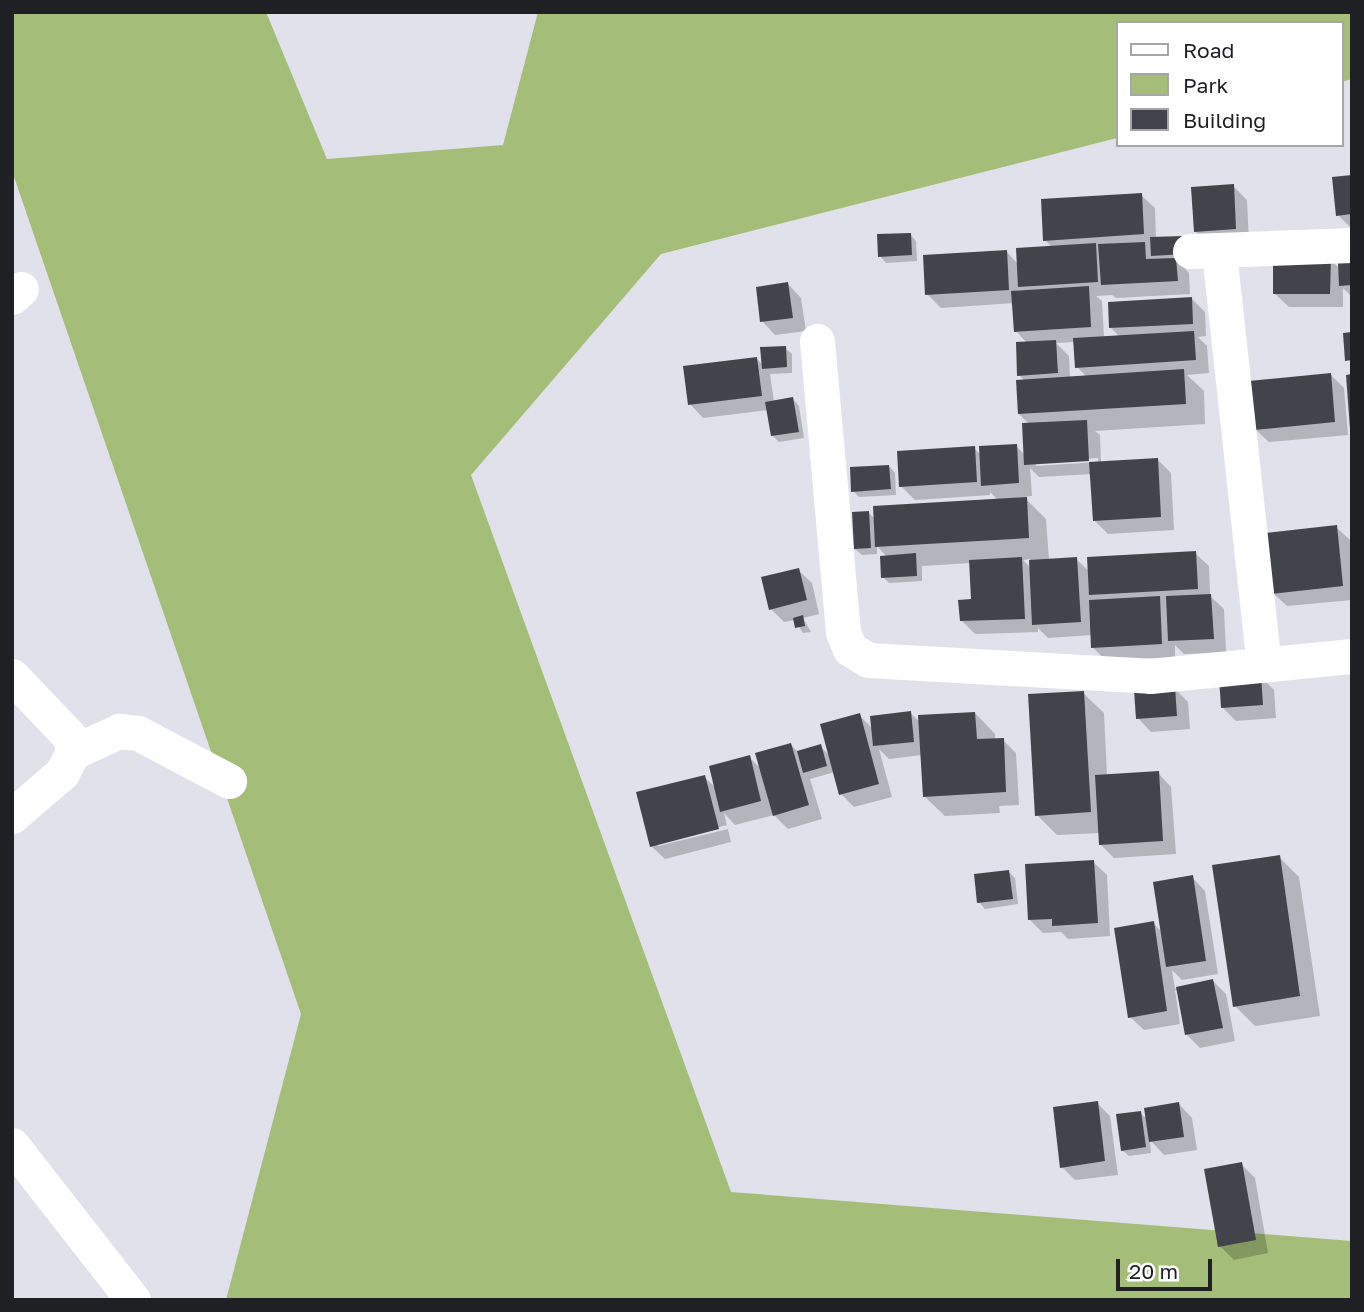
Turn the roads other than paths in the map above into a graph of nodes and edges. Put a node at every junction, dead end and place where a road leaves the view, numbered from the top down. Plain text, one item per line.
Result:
1 (1352, 245) edge
2 (817, 341) dead end
3 (1352, 656) edge
4 (1264, 665) junction
5 (12, 676) edge
6 (73, 752) junction
7 (229, 781) dead end
8 (12, 816) edge
9 (12, 1145) edge
10 (133, 1300) edge

1 - 4 street
2 - 4 street
3 - 4 street
5 - 6 street
6 - 7 street
6 - 8 street
9 - 10 street

